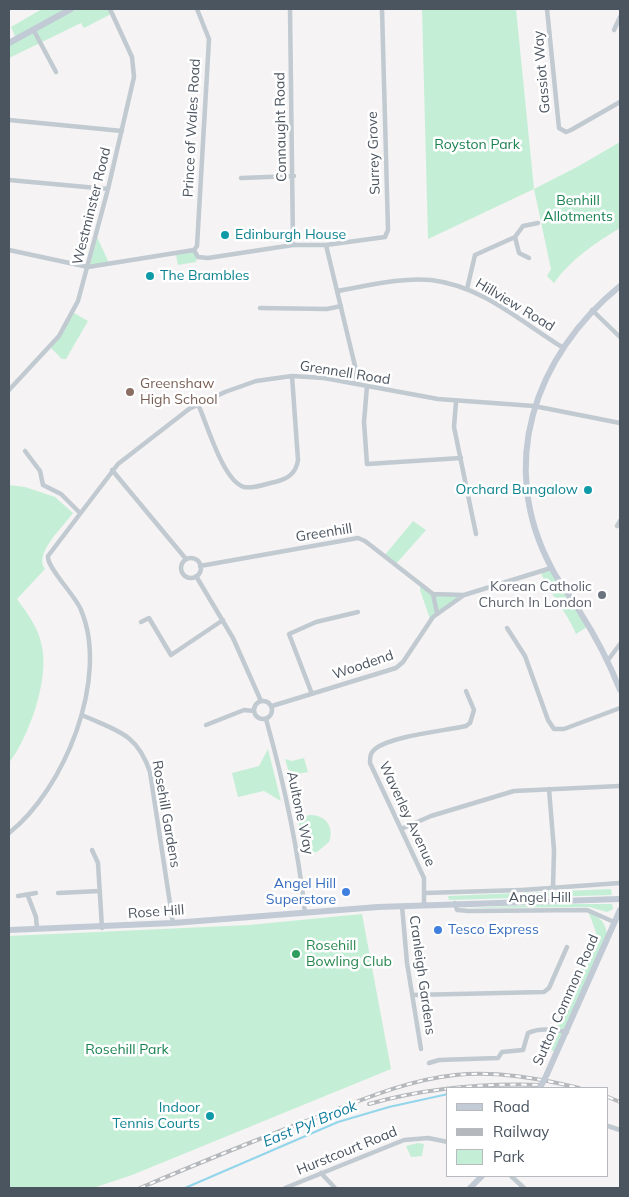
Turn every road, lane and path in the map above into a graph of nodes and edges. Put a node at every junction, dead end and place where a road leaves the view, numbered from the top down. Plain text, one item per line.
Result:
1 (71, 9) edge
2 (110, 9) edge
3 (197, 9) edge
4 (290, 9) edge
5 (382, 9) edge
6 (547, 9) edge
7 (620, 17) edge
8 (33, 29) junction
9 (614, 30) dead end
10 (9, 43) edge
11 (56, 72) dead end
12 (620, 102) edge
13 (9, 120) edge
14 (122, 131) junction
15 (294, 176) junction
16 (241, 178) dead end
17 (9, 180) edge
18 (108, 189) junction
19 (538, 223) dead end
20 (515, 237) junction
21 (293, 245) junction
22 (326, 245) junction
23 (9, 250) edge
24 (194, 250) junction
25 (529, 258) dead end
26 (88, 267) junction
27 (620, 286) edge
28 (467, 289) junction
29 (337, 291) junction
30 (340, 306) junction
31 (260, 308) dead end
32 (592, 310) junction
33 (620, 337) edge
34 (562, 347) junction
35 (292, 376) junction
36 (357, 384) junction
37 (367, 386) junction
38 (9, 390) edge
39 (456, 402) junction
40 (198, 404) junction
41 (534, 406) junction
42 (620, 423) edge
43 (25, 450) dead end
44 (460, 458) junction
45 (112, 470) junction
46 (80, 513) junction
47 (476, 534) dead end
48 (186, 559) junction
49 (200, 566) junction
50 (551, 568) junction
51 (196, 576) junction
52 (433, 594) junction
53 (464, 595) junction
54 (358, 612) dead end
55 (437, 613) junction
56 (223, 620) junction
57 (141, 622) dead end
58 (507, 628) dead end
59 (620, 644) edge
60 (608, 660) junction
61 (620, 690) edge
62 (466, 691) dead end
63 (312, 694) junction
64 (261, 701) junction
65 (272, 706) junction
66 (620, 708) edge
67 (254, 711) junction
68 (82, 715) junction
69 (266, 719) junction
70 (206, 725) dead end
71 (620, 786) edge
72 (549, 789) junction
73 (401, 829) junction
74 (9, 833) edge
75 (92, 850) dead end
76 (620, 883) edge
77 (553, 888) junction
78 (100, 891) junction
79 (36, 893) dead end
80 (58, 893) dead end
81 (425, 893) junction
82 (18, 896) dead end
83 (28, 896) junction
84 (620, 899) edge
85 (455, 903) junction
86 (424, 904) junction
87 (402, 906) junction
88 (620, 910) edge
89 (304, 913) junction
90 (614, 922) junction
91 (173, 923) junction
92 (102, 928) junction
93 (37, 929) junction
94 (9, 930) edge
95 (567, 947) dead end
96 (558, 950) dead end
97 (564, 953) junction
98 (413, 995) junction
99 (567, 1032) junction
100 (421, 1048) dead end
101 (429, 1063) dead end
102 (540, 1087) edge
103 (446, 1142) edge
104 (321, 1174) junction
105 (481, 1177) edge
106 (512, 1177) edge
107 (285, 1188) edge
108 (335, 1188) edge
109 (470, 1188) edge
110 (524, 1188) edge

1 - 8 main road
2 - 14 street, Westminster Road
3 - 24 street, Prince of Wales Road
4 - 15 street, Connaught Road
5 - 22 street, Surrey Grove
6 - 12 street, Gassiot Way
7 - 9 street
8 - 10 main road
8 - 11 street
13 - 14 street
14 - 18 street, Westminster Road
15 - 16 street
15 - 21 street, Connaught Road
17 - 18 street
18 - 26 street, Westminster Road
19 - 20 street
20 - 25 street
20 - 28 street
21 - 22 street
21 - 24 street
22 - 29 street
23 - 26 street
24 - 26 street
26 - 38 street, Westminster Road
27 - 32 main road
28 - 29 street, Hillview Road
28 - 34 street, Hillview Road
29 - 30 street
30 - 31 street
30 - 36 street
32 - 33 street
32 - 34 main road
34 - 41 main road
35 - 36 street, Grennell Road
35 - 40 street, Grennell Road
35 - 40 street
36 - 37 street, Grennell Road
37 - 39 street, Grennell Road
37 - 44 street
39 - 41 street, Grennell Road
39 - 44 street
40 - 45 street, Grennell Road
41 - 42 street, Grennell Road
41 - 50 main road
43 - 46 street
44 - 47 street
45 - 46 street, Grennell Road
45 - 48 street
46 - 68 street, Grennell Road
48 - 49 street
48 - 51 street
49 - 51 street
49 - 52 street, Greenhill
50 - 53 street, Woodend
50 - 60 main road
51 - 56 street
52 - 53 street, Woodend
52 - 55 street
53 - 55 street, Woodend
54 - 63 street
55 - 63 street, Woodend
56 - 57 street
56 - 64 street
58 - 66 street
59 - 60 street
60 - 61 main road
62 - 73 street, Waverley Avenue
63 - 65 street, Woodend
64 - 65 street
64 - 67 street
65 - 69 street
67 - 69 street
67 - 70 street
68 - 74 street
68 - 91 street, Rosehill Gardens
69 - 89 street, Aultone Way
71 - 72 street
72 - 73 street
72 - 77 street
73 - 81 street, Waverley Avenue
75 - 78 street
76 - 77 street
77 - 81 street
78 - 80 street
78 - 92 street
79 - 83 street
81 - 86 street, Waverley Avenue
82 - 83 street
83 - 93 street
84 - 85 main road, Angel Hill
85 - 86 main road, Angel Hill
85 - 90 street, Angel Hill
86 - 87 main road, Angel Hill
87 - 89 main road, Angel Hill
87 - 98 street, Cranleigh Gardens
88 - 90 main road
89 - 91 main road, Rose Hill
90 - 99 main road, Sutton Common Road
91 - 92 main road, Rose Hill
92 - 93 main road, Rose Hill
93 - 94 main road, Rose Hill
95 - 97 street
96 - 97 street
97 - 98 street
98 - 100 street, Cranleigh Gardens
99 - 101 street
99 - 102 main road, Sutton Common Road, bridge
103 - 104 street, Hurstcourt Road
104 - 107 street, Hurstcourt Road
104 - 108 street
105 - 109 main road
106 - 110 street

